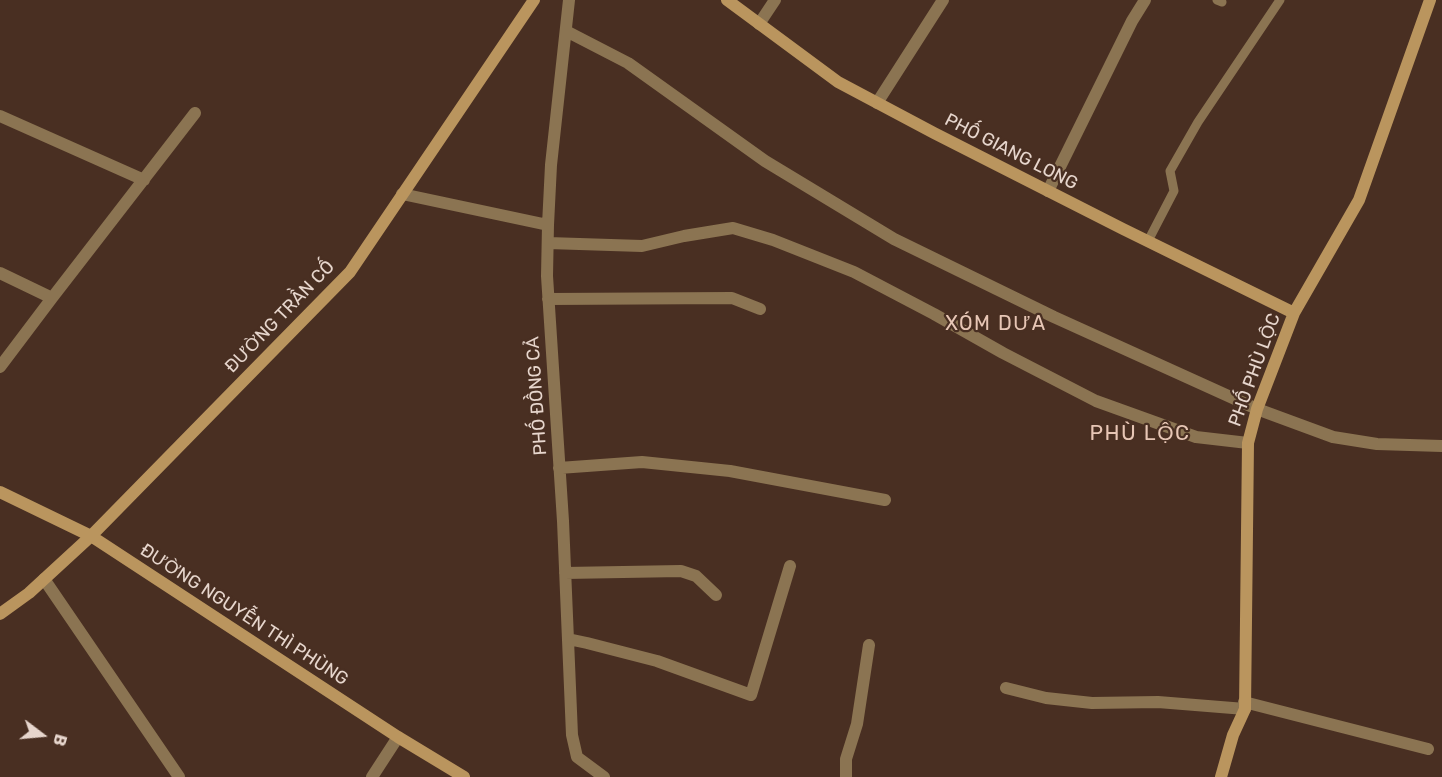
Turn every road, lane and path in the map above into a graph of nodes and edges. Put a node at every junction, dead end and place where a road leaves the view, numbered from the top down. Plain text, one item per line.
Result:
1 (534, 0) edge
2 (569, 0) edge
3 (727, 0) edge
4 (775, 0) edge
5 (943, 0) edge
6 (1145, 0) edge
7 (1280, 0) edge
8 (1430, 0) edge
9 (759, 24) junction
10 (566, 31) junction
11 (877, 103) junction
12 (195, 113) dead end
13 (0, 116) edge
14 (144, 180) junction
15 (1048, 191) junction
16 (402, 194) junction
17 (548, 225) junction
18 (1148, 241) junction
19 (548, 243) junction
20 (0, 273) edge
21 (52, 298) junction
22 (548, 299) junction
23 (760, 309) dead end
24 (1294, 313) junction
25 (0, 368) edge
26 (1257, 409) junction
27 (1248, 443) junction
28 (1442, 446) edge
29 (559, 468) junction
30 (0, 492) edge
31 (885, 500) dead end
32 (90, 536) junction
33 (790, 566) dead end
34 (565, 573) junction
35 (44, 579) junction
36 (716, 596) dead end
37 (0, 614) edge
38 (568, 639) junction
39 (868, 645) dead end
40 (1006, 688) dead end
41 (1245, 706) junction
42 (398, 737) junction
43 (1428, 748) dead end
44 (587, 764) junction
45 (180, 777) edge
46 (372, 777) edge
47 (464, 777) edge
48 (584, 777) edge
49 (604, 777) edge
50 (846, 777) edge
51 (1221, 777) edge

1 - 16 street, ĐƯỜNG TRẦN CỐ
2 - 10 street, PHỐ ĐỒNG CẢ
3 - 9 street, PHỐ GIANG LONG
4 - 9 street
5 - 11 street
6 - 15 street
7 - 18 lane
8 - 24 street, PHỐ PHÙ LỘC
9 - 11 street, PHỐ GIANG LONG
10 - 17 street, PHỐ ĐỒNG CẢ
10 - 26 street
11 - 15 street, PHỐ GIANG LONG
12 - 14 street
13 - 14 street
14 - 21 street
15 - 18 street, PHỐ GIANG LONG
16 - 17 street
16 - 32 street, ĐƯỜNG TRẦN CỐ
17 - 19 street, PHỐ ĐỒNG CẢ
18 - 24 street, PHỐ GIANG LONG
19 - 22 street, PHỐ ĐỒNG CẢ
19 - 27 street
20 - 21 street
21 - 25 street
22 - 23 street
22 - 29 street, PHỐ ĐỒNG CẢ
24 - 26 street, PHỐ PHÙ LỘC
26 - 27 street, PHỐ PHÙ LỘC
26 - 28 street
27 - 41 street, PHỐ PHÙ LỘC
29 - 31 street
29 - 34 street, PHỐ ĐỒNG CẢ
30 - 32 street, ĐƯỜNG NGUYỄN THÌ PHÙNG
32 - 35 street, ĐƯỜNG TRẦN CỐ
32 - 42 street, ĐƯỜNG NGUYỄN THÌ PHÙNG
33 - 38 street
34 - 36 street
34 - 38 street, PHỐ ĐỒNG CẢ
35 - 37 street, ĐƯỜNG TRẦN CỐ
35 - 45 street
38 - 44 street, PHỐ ĐỒNG CẢ
39 - 50 street
40 - 41 street
41 - 43 street
41 - 51 street, PHỐ PHÙ LỘC
42 - 46 street
42 - 47 street, ĐƯỜNG NGUYỄN THÌ PHÙNG
44 - 48 street
44 - 49 street, PHỐ ĐỒNG CẢ

